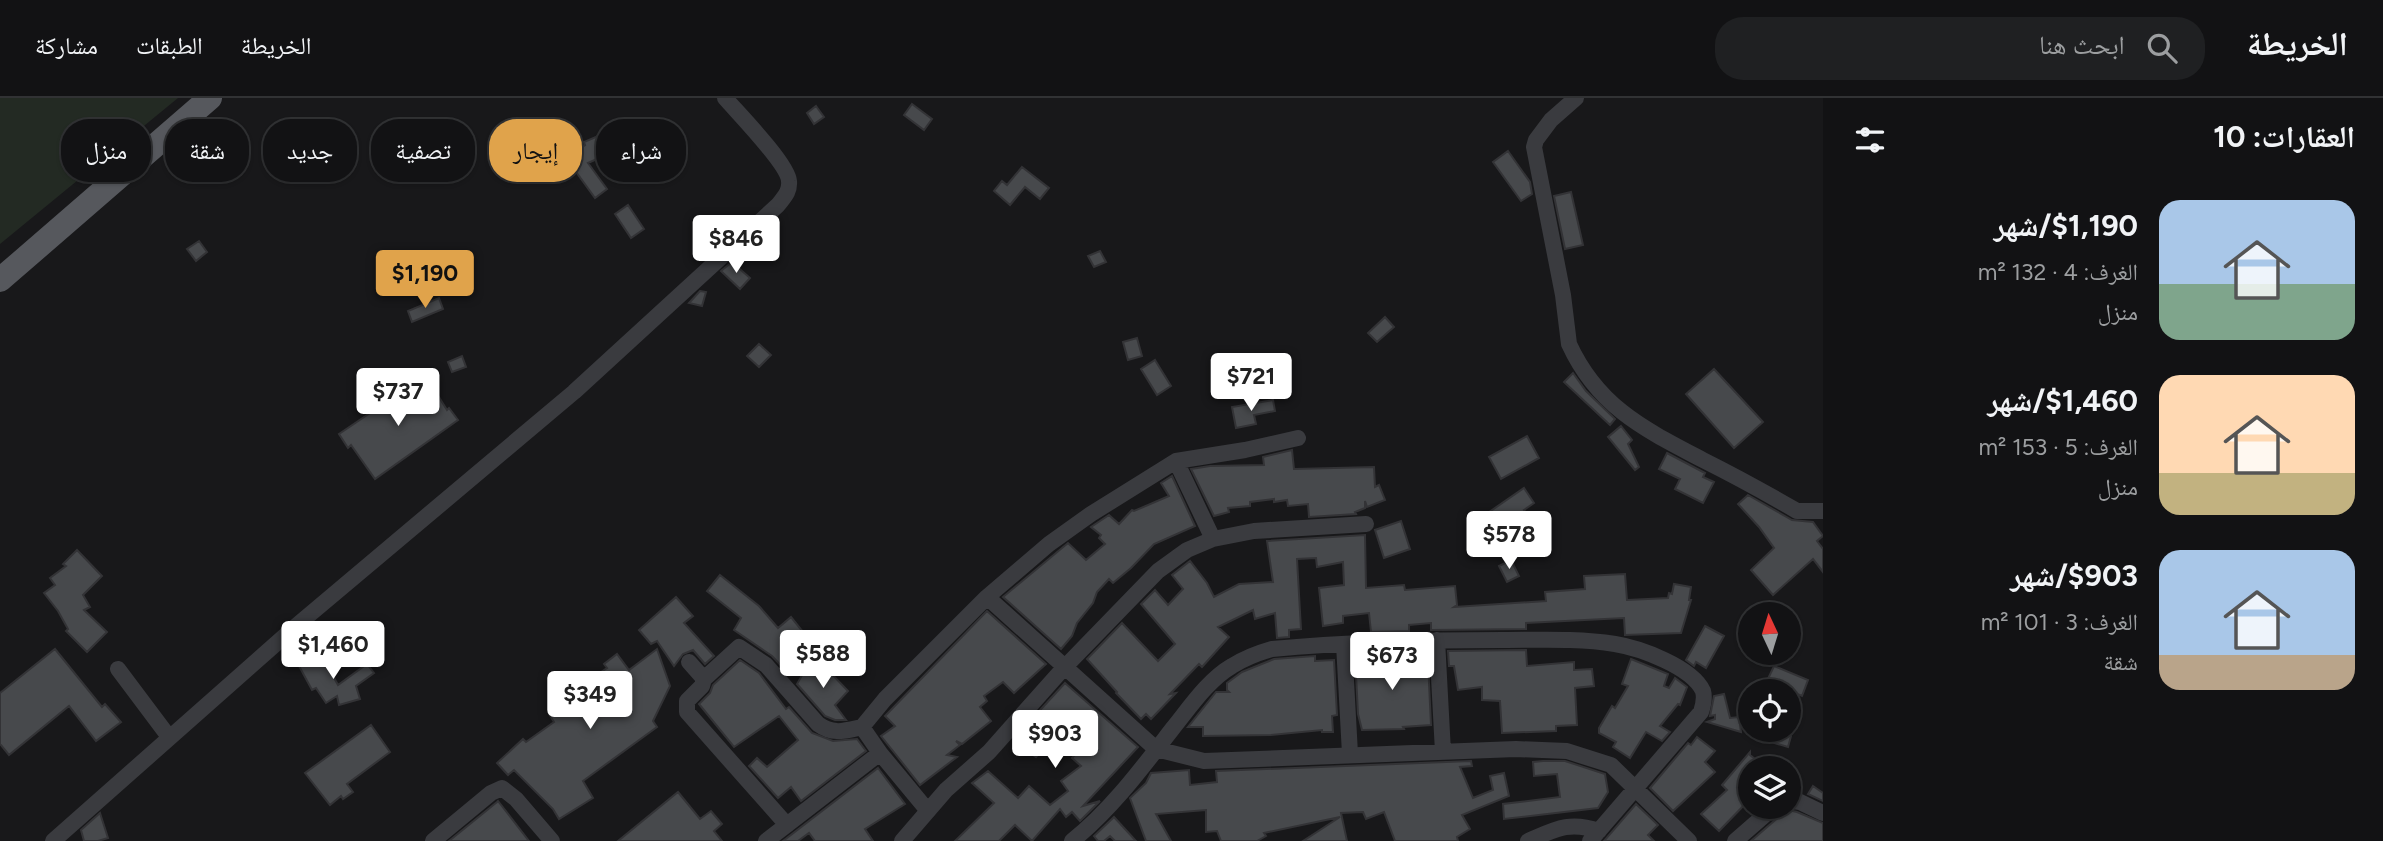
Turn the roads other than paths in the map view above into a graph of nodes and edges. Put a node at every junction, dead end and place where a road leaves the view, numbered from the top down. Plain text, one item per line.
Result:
1 (210, 98) edge
2 (725, 98) edge
3 (1576, 98) edge
4 (0, 280) edge
5 (1298, 438) dead end
6 (1177, 461) junction
7 (1823, 511) edge
8 (1366, 524) dead end
9 (1213, 539) junction
10 (987, 597) junction
11 (1437, 640) junction
12 (1344, 644) junction
13 (689, 662) dead end
14 (118, 669) dead end
15 (1064, 669) junction
16 (704, 679) junction
17 (862, 727) junction
18 (169, 737) junction
19 (1156, 750) junction
20 (1443, 751) junction
21 (880, 754) junction
22 (1350, 754) junction
23 (1636, 788) junction
24 (1801, 802) edge
25 (928, 811) junction
26 (1823, 813) edge
27 (1760, 819) edge
28 (787, 825) junction
29 (1086, 834) edge
30 (1595, 836) edge
31 (52, 841) edge
32 (433, 841) edge
33 (552, 841) edge
34 (766, 841) edge
35 (902, 841) edge
36 (1072, 841) edge
37 (1528, 841) edge
38 (1689, 841) edge
39 (1735, 841) edge

1 - 4 main road
2 - 18 street
3 - 7 street
5 - 6 street
6 - 9 street
6 - 10 street
8 - 9 street
9 - 15 street
10 - 15 street
10 - 17 street
11 - 12 street
11 - 20 street
11 - 23 street
12 - 19 street
12 - 22 street
13 - 16 street
14 - 18 street
15 - 19 street
15 - 25 street
16 - 17 street
16 - 28 street
17 - 21 street
18 - 31 street
19 - 22 street
19 - 29 street
20 - 22 street
20 - 23 street
21 - 25 street
21 - 28 street
23 - 30 street
23 - 38 street
24 - 26 street
25 - 35 street
27 - 39 street
28 - 34 street
29 - 36 street
30 - 37 street
32 - 33 street

